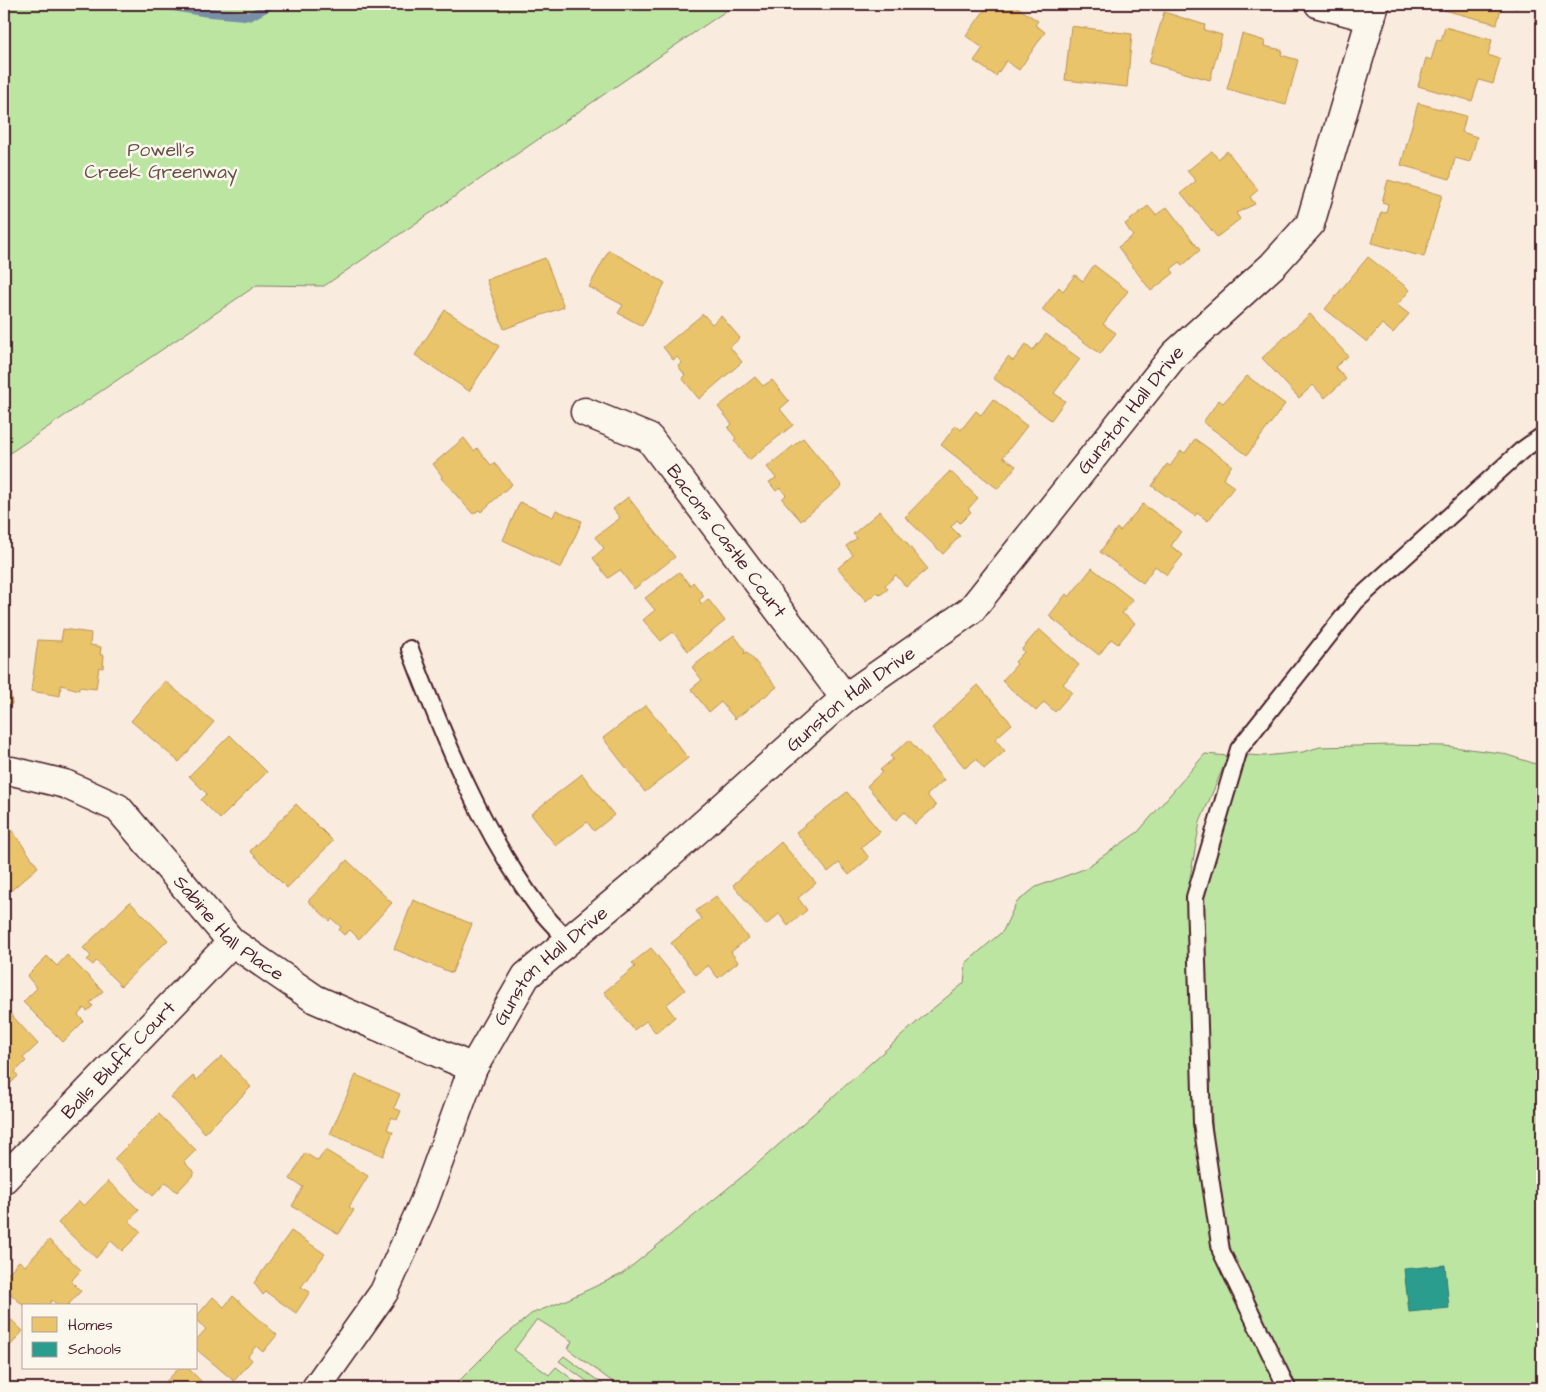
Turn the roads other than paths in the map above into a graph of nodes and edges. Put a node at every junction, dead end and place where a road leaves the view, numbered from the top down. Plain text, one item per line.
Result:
1 (1319, 4) edge
2 (1373, 11) edge
3 (584, 412) dead end
4 (1542, 436) edge
5 (410, 649) dead end
6 (845, 698) junction
7 (4, 773) edge
8 (568, 941) junction
9 (232, 942) junction
10 (474, 1068) junction
11 (4, 1179) edge
12 (316, 1388) edge
13 (1287, 1388) edge

1 - 2 street
2 - 6 street, Gunston Hall Drive
3 - 6 street, Bacons Castle Court
4 - 13 lane
5 - 8 lane
6 - 8 street, Gunston Hall Drive
7 - 9 street, Sabine Hall Place
8 - 10 street, Gunston Hall Drive
9 - 10 street, Sabine Hall Place
9 - 11 street, Balls Bluff Court
10 - 12 street, Gunston Hall Drive

